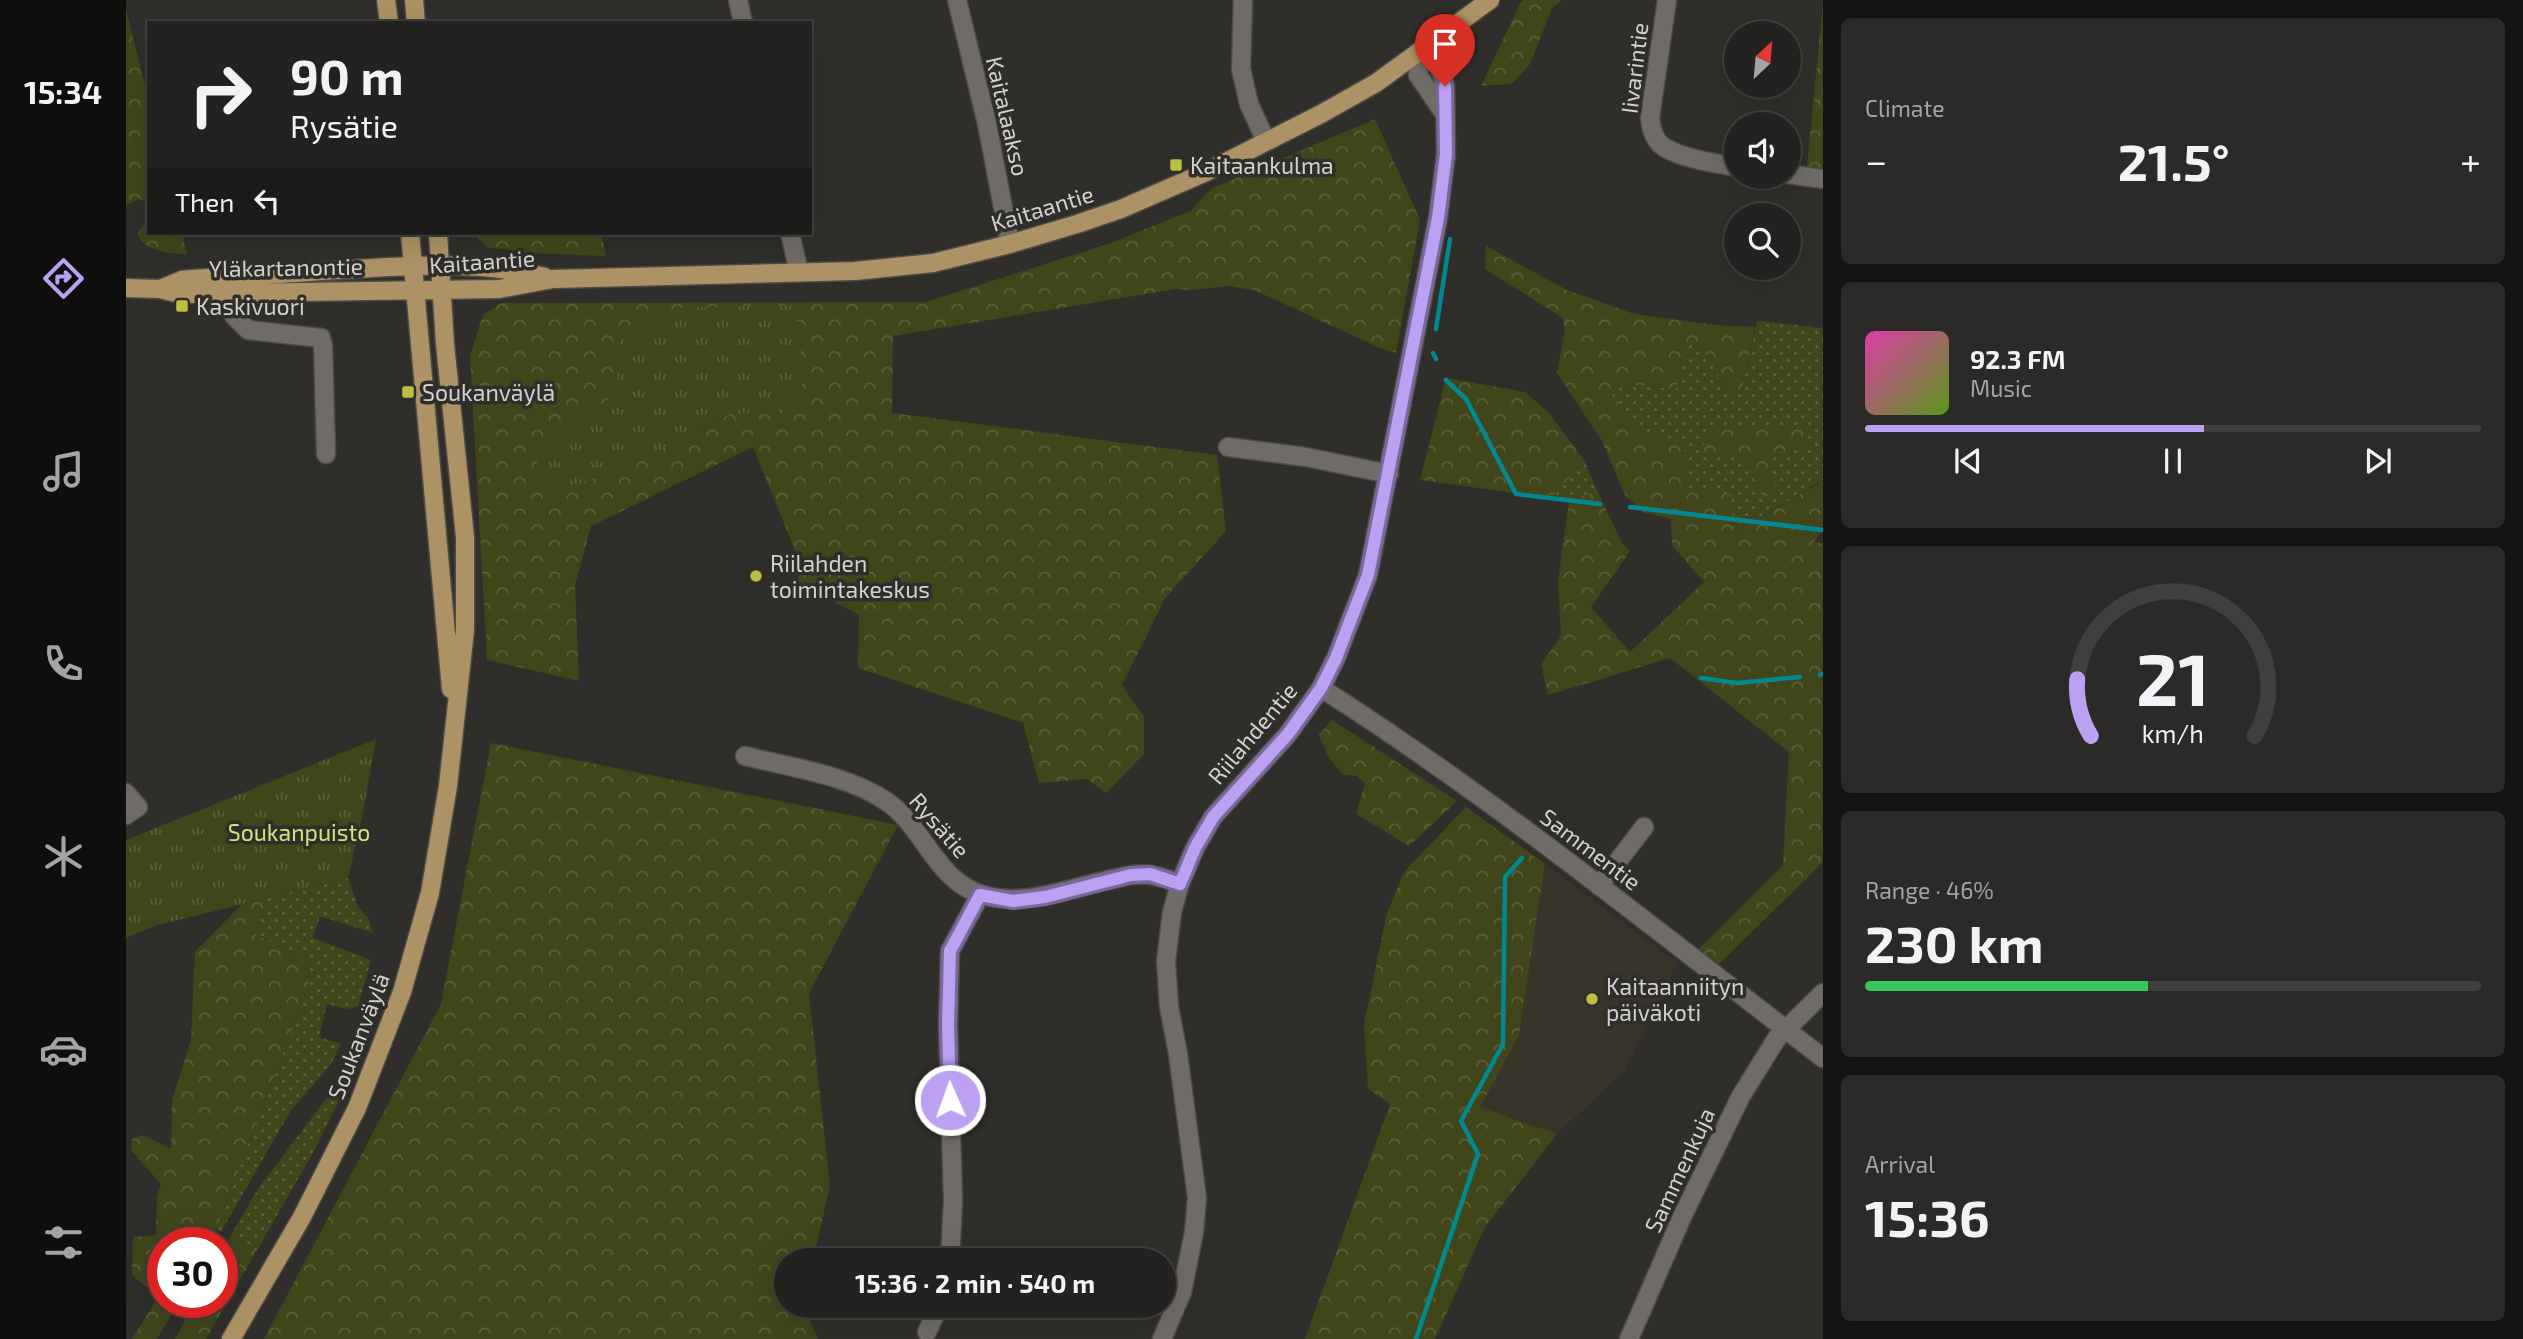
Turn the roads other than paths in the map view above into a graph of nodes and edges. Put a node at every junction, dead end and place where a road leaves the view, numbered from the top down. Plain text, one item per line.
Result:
1 (386, 0) edge
2 (414, 0) edge
3 (738, 0) edge
4 (957, 0) edge
5 (1242, 0) edge
6 (1490, 0) edge
7 (1667, 0) edge
8 (388, 21) edge
9 (416, 21) edge
10 (743, 21) edge
11 (1420, 53) junction
12 (1266, 141) junction
13 (1724, 164) edge
14 (1801, 176) edge
15 (1823, 179) edge
16 (411, 235) edge
17 (438, 235) edge
18 (790, 235) edge
19 (1010, 244) junction
20 (440, 266) junction
21 (413, 267) junction
22 (799, 272) junction
23 (554, 279) junction
24 (229, 284) junction
25 (126, 288) edge
26 (415, 290) junction
27 (442, 290) junction
28 (1228, 447) dead end
29 (326, 454) dead end
30 (1389, 474) junction
31 (1321, 688) junction
32 (454, 723) junction
33 (745, 756) dead end
34 (126, 793) edge
35 (126, 815) edge
36 (1644, 827) dead end
37 (1180, 884) junction
38 (1599, 886) junction
39 (980, 895) junction
40 (1823, 993) edge
41 (1784, 1029) junction
42 (1823, 1058) edge
43 (951, 1248) edge
44 (933, 1318) edge
45 (927, 1332) dead end
46 (231, 1339) edge
47 (1162, 1339) edge
48 (1629, 1339) edge

1 - 8 main road
2 - 9 main road
3 - 10 street
4 - 19 street, Kaitalaakso
5 - 12 street
6 - 11 main road, Kaitaantie
7 - 13 street, Iivarintie
11 - 12 main road, Kaitaantie
11 - 30 street, Riilahdentie
12 - 19 main road, Kaitaantie
14 - 15 street
16 - 21 main road, Soukanväylä
17 - 20 main road, Soukanväylä
18 - 22 street
19 - 22 main road, Kaitaantie
20 - 21 main road, Kaitaantie
20 - 23 main road, Kaitaantie
20 - 27 main road, Soukanväylä
21 - 24 main road, Yläkartanontie
21 - 26 main road, Soukanväylä
22 - 23 main road, Kaitaantie
23 - 27 main road, Kaitaantie
24 - 25 main road, Yläkartanontie
24 - 26 main road, Yläkartanontie
24 - 29 street
26 - 27 main road, Kaitaantie
26 - 32 main road, Soukanväylä
27 - 32 main road, Soukanväylä
28 - 30 street
30 - 31 street, Riilahdentie
31 - 37 street, Riilahdentie
31 - 38 street, Sammentie
32 - 46 main road, Soukanväylä
33 - 39 street, Rysätie
34 - 35 street
36 - 38 street
37 - 39 street, Rysätie
37 - 47 street, Riilahdentie
38 - 41 street, Sammentie
39 - 43 street
40 - 41 street, Sammenkuja
41 - 42 street, Sammentie
41 - 48 street, Sammenkuja
44 - 45 street

